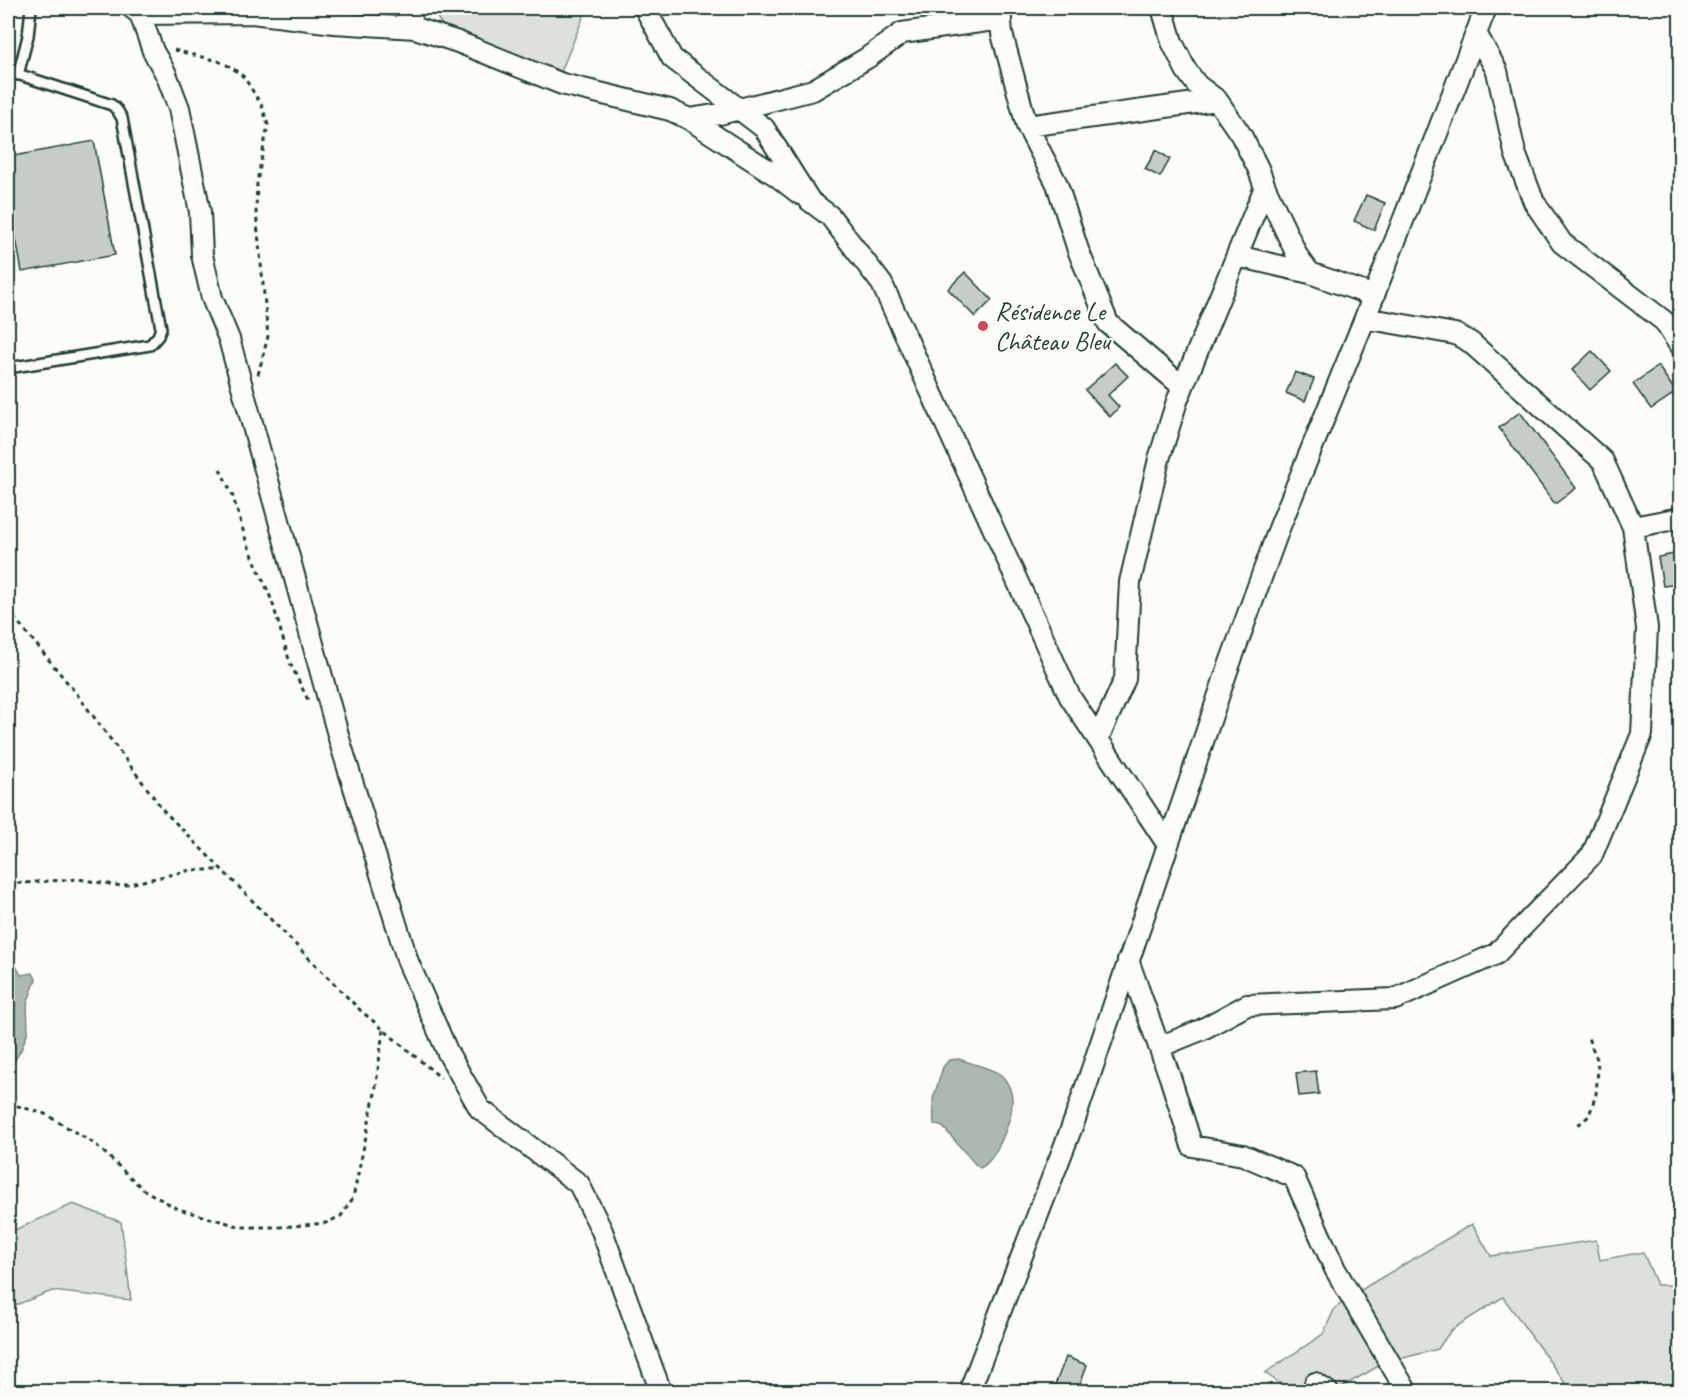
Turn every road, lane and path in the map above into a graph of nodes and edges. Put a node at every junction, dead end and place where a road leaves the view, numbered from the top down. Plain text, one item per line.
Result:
1 (31, 8) edge
2 (402, 8) edge
3 (645, 8) edge
4 (1162, 8) edge
5 (1486, 8) edge
6 (252, 10) edge
7 (136, 11) edge
8 (1000, 13) edge
9 (415, 28) junction
10 (1476, 33) junction
11 (157, 60) junction
12 (8, 71) edge
13 (18, 75) junction
14 (1217, 100) junction
15 (738, 109) junction
16 (689, 119) junction
17 (1027, 126) junction
18 (1265, 187) junction
19 (810, 201) junction
20 (1237, 255) junction
21 (1310, 273) junction
22 (1374, 296) junction
23 (1365, 318) junction
24 (1680, 346) edge
25 (8, 368) edge
26 (1183, 387) junction
27 (247, 402) junction
28 (220, 469) dead end
29 (1680, 518) edge
30 (1633, 527) junction
31 (8, 610) edge
32 (313, 709) dead end
33 (1098, 739) junction
34 (1168, 845) junction
35 (222, 870) junction
36 (8, 884) edge
37 (1128, 960) junction
38 (383, 1030) junction
39 (1588, 1038) dead end
40 (1159, 1047) junction
41 (444, 1080) dead end
42 (8, 1103) edge
43 (1578, 1125) dead end
44 (662, 1392) edge
45 (969, 1392) edge
46 (1407, 1392) edge

1 - 13 lane
2 - 9 street
3 - 15 street
4 - 14 street
5 - 10 street
6 - 7 street
6 - 9 street
7 - 11 street
8 - 15 street
8 - 17 street
9 - 16 street
10 - 22 street
10 - 24 street
11 - 27 street
11 - 27 path
12 - 13 lane
13 - 25 lane
14 - 17 street
14 - 18 street
15 - 16 street
15 - 19 street
16 - 19 street
17 - 26 street
18 - 20 street
18 - 21 street
19 - 33 street
20 - 21 street
20 - 26 street
21 - 22 street
22 - 23 street
23 - 30 street
23 - 34 street
26 - 33 street
27 - 44 street
28 - 32 path
29 - 30 street
30 - 40 street
31 - 35 path
33 - 34 street
34 - 37 street
35 - 36 path
35 - 38 path
37 - 40 street
37 - 45 street
38 - 41 path
38 - 42 path
39 - 43 path
40 - 46 street

